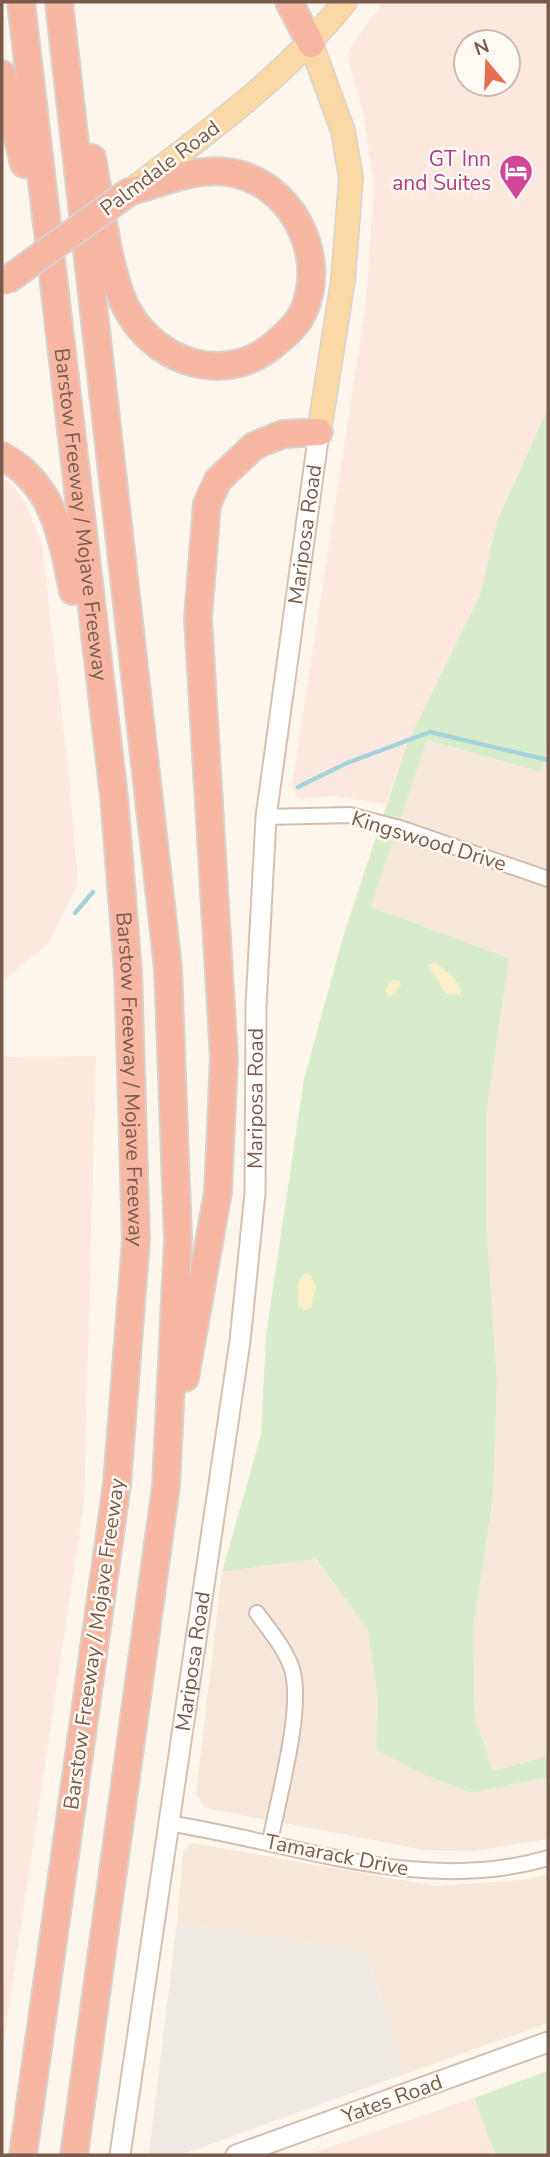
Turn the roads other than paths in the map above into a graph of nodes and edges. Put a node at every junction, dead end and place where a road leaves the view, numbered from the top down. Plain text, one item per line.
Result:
1 (21, 2) edge
2 (60, 2) edge
3 (289, 2) edge
4 (345, 2) edge
5 (311, 44) junction
6 (2, 74) edge
7 (129, 192) junction
8 (3, 282) edge
9 (57, 329) junction
10 (319, 432) junction
11 (2, 456) edge
12 (114, 797) junction
13 (266, 817) junction
14 (548, 879) edge
15 (166, 1486) junction
16 (257, 1613) dead end
17 (167, 1823) junction
18 (270, 1842) junction
19 (548, 1858) edge
20 (548, 2042) edge
21 (23, 2155) edge
22 (74, 2155) edge
23 (120, 2155) edge
24 (236, 2155) edge

1 - 9 highway, Barstow Freeway / Mojave Freeway
2 - 7 highway
2 - 15 highway, Barstow Freeway / Mojave Freeway
3 - 5 highway
4 - 5 main road, Palmdale Road
5 - 7 main road, Palmdale Road
5 - 10 main road, Mariposa Road
6 - 9 highway
7 - 8 highway, Palmdale Road, bridge
9 - 12 highway, Barstow Freeway / Mojave Freeway
10 - 13 main road, Mariposa Road
10 - 15 highway
11 - 12 highway
12 - 21 highway, Barstow Freeway / Mojave Freeway
13 - 14 street, Kingswood Drive
13 - 17 main road, Mariposa Road
15 - 22 highway, Barstow Freeway / Mojave Freeway
16 - 18 street
17 - 18 street, Tamarack Drive
17 - 23 main road, Mariposa Road
18 - 19 street, Tamarack Drive
20 - 24 main road, Yates Road

